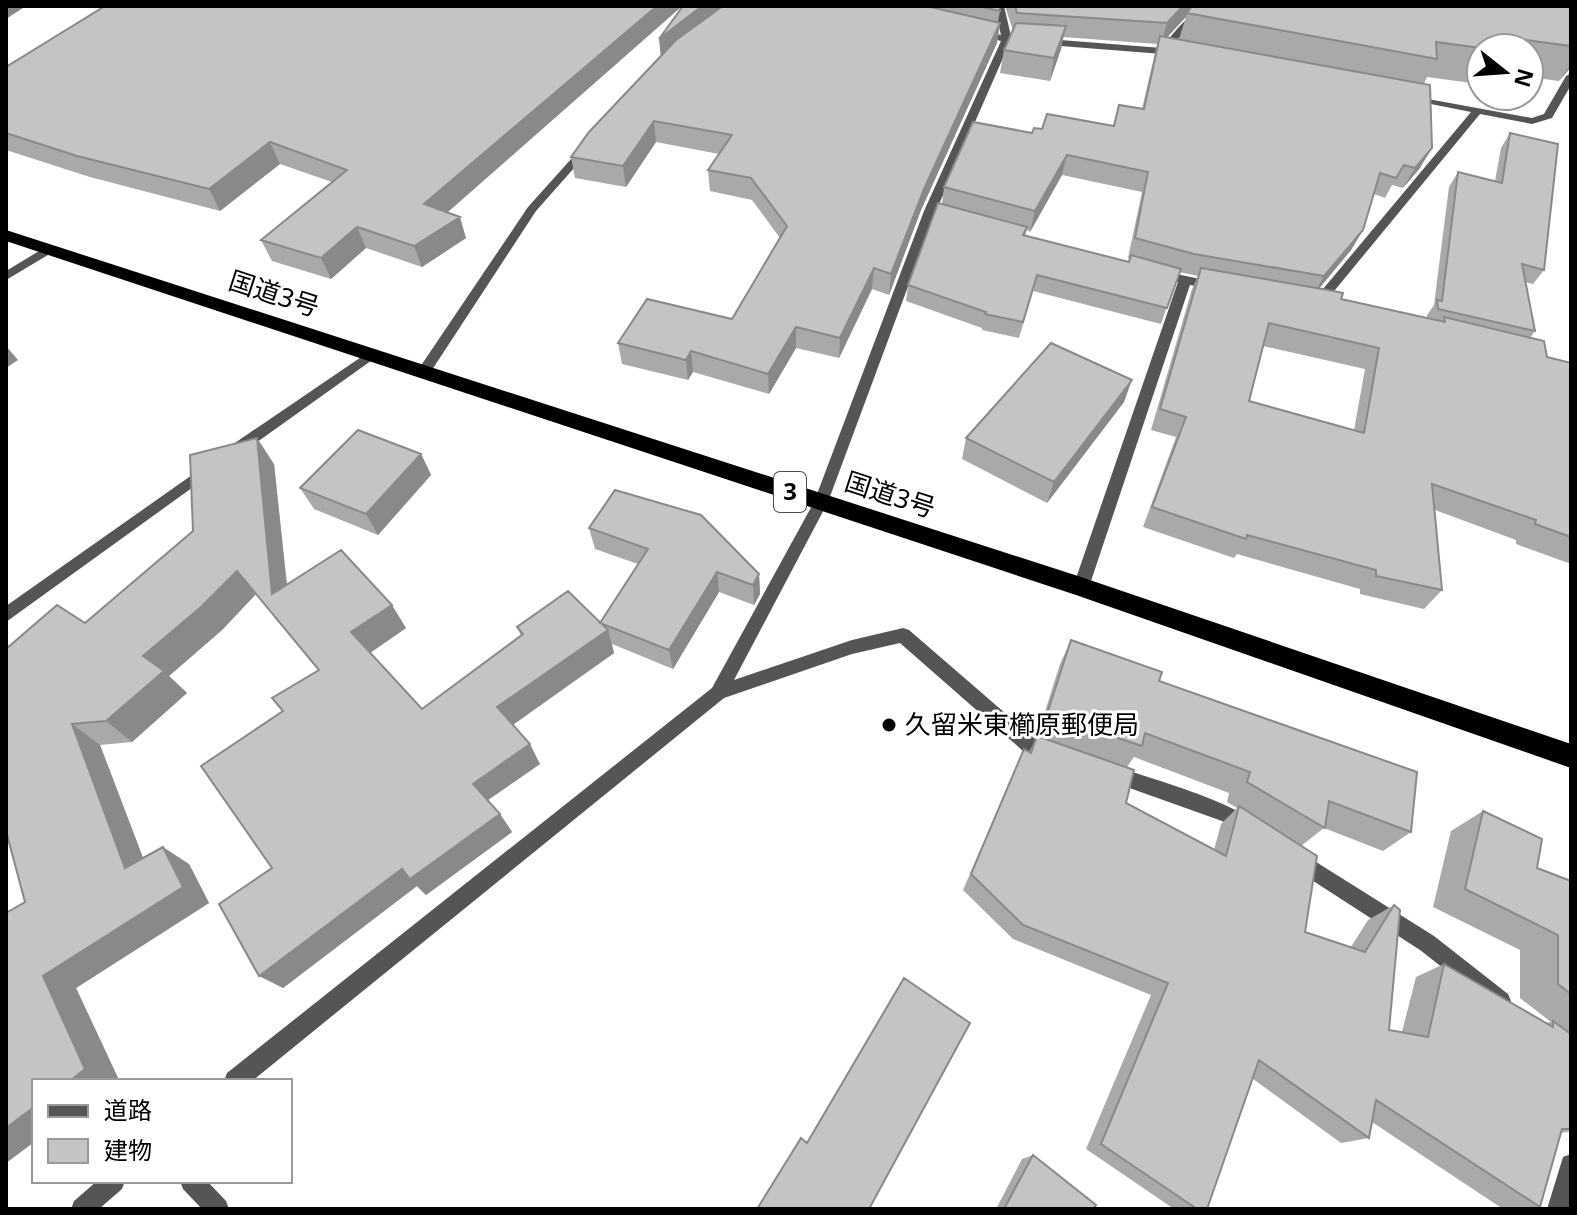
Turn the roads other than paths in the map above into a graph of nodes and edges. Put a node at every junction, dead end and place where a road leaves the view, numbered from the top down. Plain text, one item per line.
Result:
1 (999, 6) edge
2 (1223, 6) edge
3 (961, 30) edge
4 (1007, 39) junction
5 (1165, 50) junction
6 (1180, 53) edge
7 (1571, 76) edge
8 (1400, 95) edge
9 (1465, 108) edge
10 (1476, 112) edge
11 (1488, 112) edge
12 (598, 134) edge
13 (930, 211) junction
14 (945, 215) edge
15 (6, 235) edge
16 (49, 249) junction
17 (1140, 269) edge
18 (6, 276) edge
19 (1185, 281) junction
20 (1229, 289) edge
21 (1302, 302) edge
22 (1317, 304) junction
23 (1332, 308) edge
24 (370, 355) junction
25 (423, 373) junction
26 (821, 502) junction
27 (1081, 587) junction
28 (6, 615) edge
29 (718, 693) junction
30 (1571, 756) edge
31 (1071, 760) edge
32 (1100, 770) edge
33 (1515, 1011) edge
34 (237, 1079) edge
35 (1571, 1165) edge
36 (112, 1183) edge
37 (193, 1183) edge
38 (82, 1209) edge
39 (218, 1209) edge
40 (1558, 1209) edge

1 - 4 street
2 - 5 street
3 - 4 street
4 - 5 street
4 - 13 street
5 - 6 street
7 - 11 street
8 - 9 street
10 - 22 street
12 - 25 street
13 - 14 street
13 - 26 street
15 - 16 highway, 国道3号 / 3
16 - 18 street
16 - 24 highway, 国道3号 / 3
17 - 19 street
19 - 20 street
19 - 27 street
21 - 22 street
22 - 23 street
24 - 25 highway, 国道3号 / 3
24 - 28 street
25 - 26 highway, 国道3号 / 3
26 - 27 highway, 国道3号 / 3
26 - 29 street
27 - 30 highway, 国道3号 / 3
29 - 31 street
29 - 34 street
32 - 33 street
35 - 40 street
36 - 38 street
37 - 39 street

